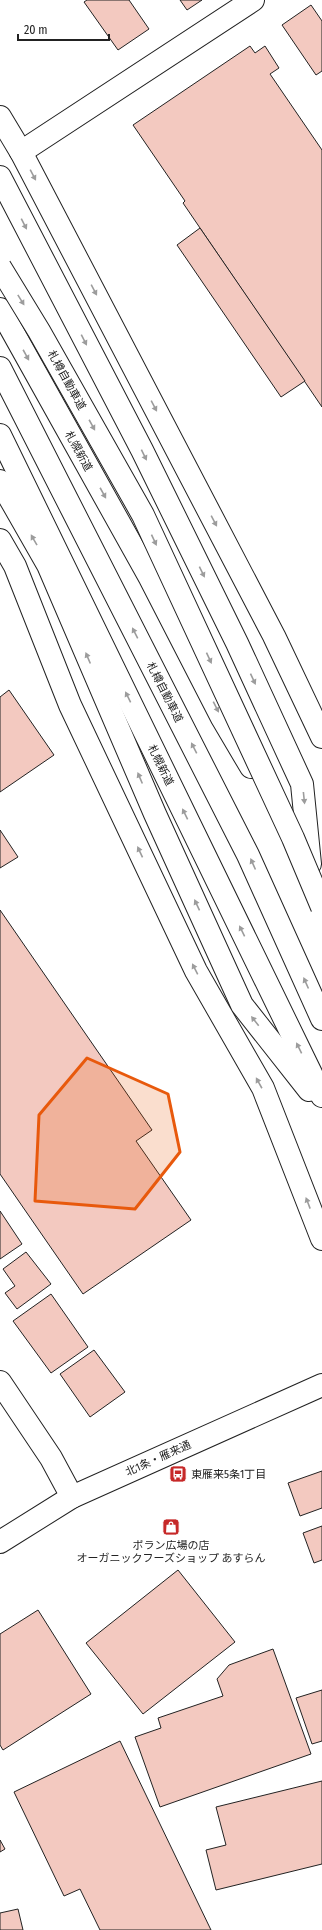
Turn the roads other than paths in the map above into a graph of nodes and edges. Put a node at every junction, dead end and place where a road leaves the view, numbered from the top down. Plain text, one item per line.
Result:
1 (253, 0) edge
2 (0, 117) edge
3 (21, 152) junction
4 (0, 177) edge
5 (0, 267) edge
6 (0, 309) edge
7 (0, 368) edge
8 (0, 435) edge
9 (0, 481) edge
10 (0, 540) edge
11 (322, 737) edge
12 (310, 864) junction
13 (322, 886) edge
14 (322, 907) edge
15 (322, 1018) edge
16 (322, 1096) edge
17 (322, 1107) edge
18 (322, 1240) edge
19 (0, 1382) edge
20 (322, 1385) edge
21 (72, 1497) junction
22 (0, 1542) edge

1 - 3 main road
2 - 3 main road
3 -> 11 main road
4 -> 12 main road
5 -> 14 main road, 札樽自動車道, bridge
6 -> 12 main road, 札幌新道
15 -> 7 main road, 札樽自動車道
16 -> 8 main road, 札幌新道
17 -> 9 main road
18 -> 10 main road
12 - 13 main road, 札幌新道
19 - 21 main road
20 - 21 main road, 北1条・雁来通
21 - 22 main road, 北1条・雁来通

